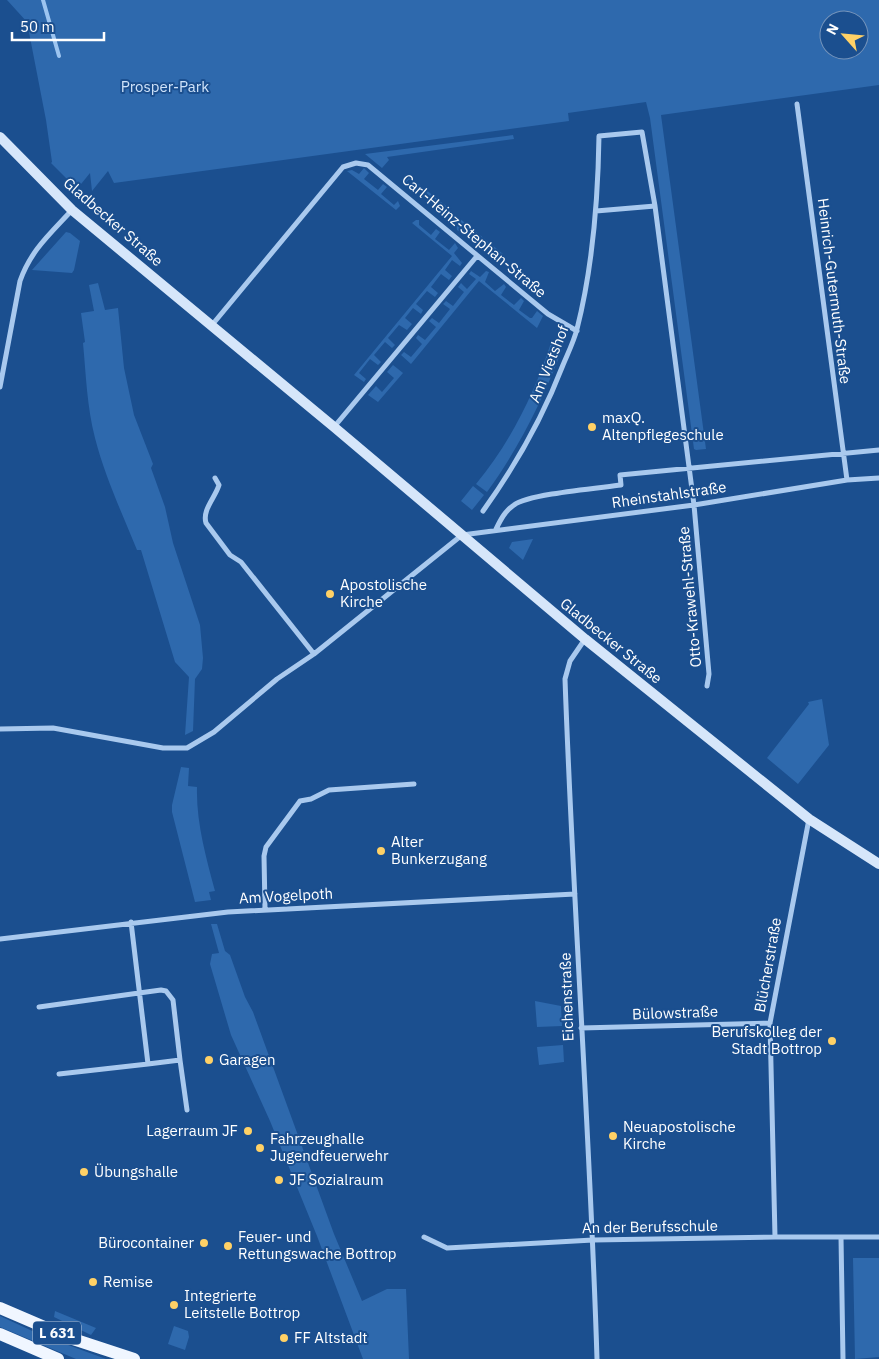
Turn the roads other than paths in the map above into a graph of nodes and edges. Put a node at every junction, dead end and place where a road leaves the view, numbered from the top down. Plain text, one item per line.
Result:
1 (797, 104) dead end
2 (0, 137) edge
3 (655, 206) junction
4 (72, 210) junction
5 (596, 211) junction
6 (478, 256) junction
7 (212, 325) junction
8 (576, 331) junction
9 (0, 387) edge
10 (334, 426) junction
11 (879, 450) edge
12 (843, 454) junction
13 (689, 468) junction
14 (215, 478) dead end
15 (879, 478) edge
16 (847, 480) junction
17 (694, 505) junction
18 (482, 511) dead end
19 (496, 529) junction
20 (462, 535) junction
21 (585, 639) junction
22 (314, 654) junction
23 (707, 686) dead end
24 (0, 729) edge
25 (414, 784) dead end
26 (809, 819) junction
27 (879, 864) edge
28 (575, 894) junction
29 (266, 909) junction
30 (131, 922) junction
31 (0, 939) edge
32 (139, 993) junction
33 (39, 1007) dead end
34 (770, 1022) junction
35 (581, 1028) junction
36 (180, 1060) junction
37 (148, 1064) junction
38 (59, 1074) dead end
39 (187, 1110) dead end
40 (424, 1237) dead end
41 (775, 1237) junction
42 (841, 1237) junction
43 (879, 1237) edge
44 (593, 1240) junction
45 (0, 1308) edge
46 (0, 1334) edge
47 (58, 1359) edge
48 (134, 1359) edge
49 (597, 1359) edge
50 (843, 1359) edge

1 - 12 street, Heinrich-Gutermuth-Straße
2 - 4 main road, Gladbecker Straße
3 - 5 street
3 - 5 street, Am Vietshof
3 - 13 street, Am Vietshof
4 - 7 main road, Gladbecker Straße
4 - 9 street
5 - 8 street, Am Vietshof
6 - 7 street, Carl-Heinz-Stephan-Straße
6 - 8 street, Carl-Heinz-Stephan-Straße
6 - 10 street
7 - 10 main road, Gladbecker Straße
8 - 18 street, Am Vietshof
10 - 20 main road, Gladbecker Straße
11 - 12 street
12 - 13 street
12 - 16 street, Heinrich-Gutermuth-Straße
13 - 17 street, Am Vietshof
13 - 19 street
14 - 22 street
15 - 16 street, Rheinstahlstraße
16 - 17 street, Rheinstahlstraße
17 - 19 street, Rheinstahlstraße
17 - 23 street, Otto-Krawehl-Straße
19 - 20 street, Rheinstahlstraße
20 - 21 main road, Gladbecker Straße
20 - 22 street
21 - 26 main road, Gladbecker Straße
21 - 28 street, Eichenstraße
22 - 24 street
25 - 29 street
26 - 27 main road, Gladbecker Straße
26 - 34 street, Blücherstraße
28 - 29 street, Am Vogelpoth
28 - 35 street, Eichenstraße
29 - 30 street, Am Vogelpoth
30 - 31 street, Am Vogelpoth
30 - 32 street
32 - 33 street
32 - 36 street
32 - 37 street
34 - 35 street, Bülowstraße
34 - 41 street, Blücherstraße
35 - 44 street, Eichenstraße
36 - 37 street
36 - 39 street
37 - 38 street
40 - 44 street, An der Berufsschule
41 - 42 street, An der Berufsschule
41 - 44 street, An der Berufsschule
42 - 43 street, An der Berufsschule
42 - 50 street
44 - 49 street, Eichenstraße
45 - 48 main road, L 631
46 - 47 main road, L 631

